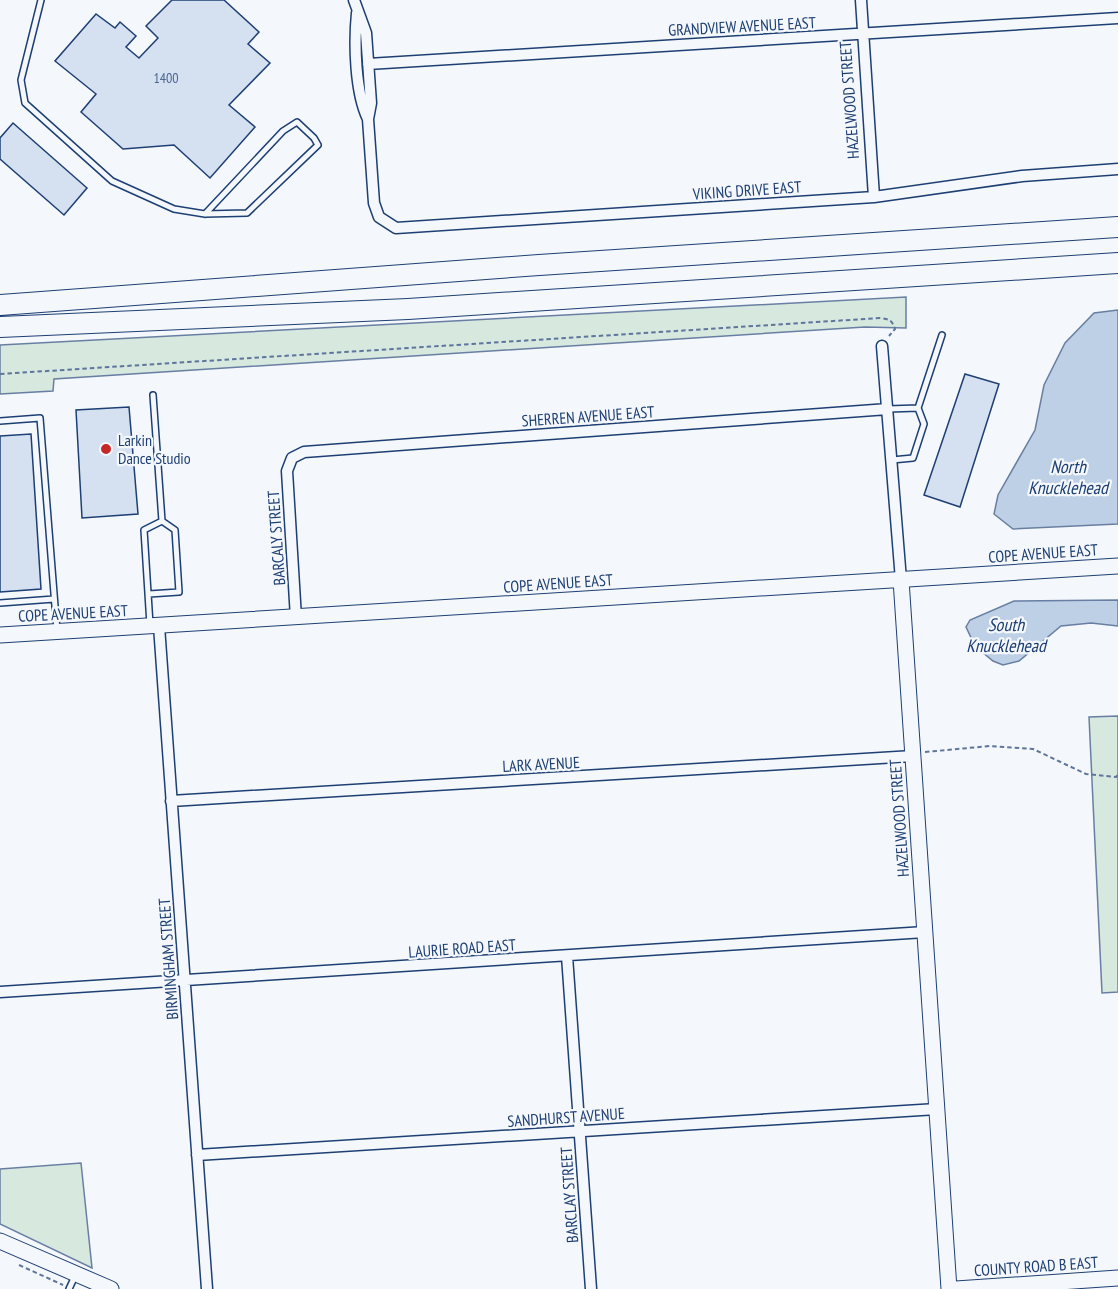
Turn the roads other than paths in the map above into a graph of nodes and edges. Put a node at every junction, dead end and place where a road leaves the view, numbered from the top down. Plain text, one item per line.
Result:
1 (41, 0) edge
2 (861, 0) edge
3 (355, 5) edge
4 (1118, 18) edge
5 (863, 34) junction
6 (368, 64) junction
7 (368, 119) junction
8 (1118, 169) edge
9 (874, 198) junction
10 (205, 214) junction
11 (1118, 227) edge
12 (1118, 264) edge
13 (0, 294) edge
14 (86, 298) junction
15 (0, 305) edge
16 (160, 320) junction
17 (0, 327) edge
18 (942, 334) dead end
19 (0, 336) edge
20 (882, 346) road end
21 (153, 395) dead end
22 (918, 408) junction
23 (888, 409) junction
24 (0, 421) edge
25 (292, 458) joint
26 (892, 460) junction
27 (162, 521) junction
28 (1118, 566) edge
29 (901, 580) junction
30 (149, 594) junction
31 (54, 599) junction
32 (0, 603) edge
33 (297, 618) junction
34 (154, 627) junction
35 (57, 632) junction
36 (0, 635) edge
37 (918, 754) junction
38 (171, 801) junction
39 (925, 932) junction
40 (567, 956) junction
41 (184, 981) junction
42 (0, 992) edge
43 (937, 1109) junction
44 (580, 1131) junction
45 (197, 1155) junction
46 (0, 1241) edge
47 (1118, 1278) edge
48 (72, 1284) edge
49 (111, 1289) edge
50 (207, 1289) edge
51 (591, 1289) edge
52 (950, 1289) edge
53 (956, 1289) edge

1 - 10 lane
2 - 5 street, HAZELWOOD STREET
3 - 6 street
3 - 7 street
4 - 5 street, GRANDVIEW AVENUE EAST
5 - 6 street, GRANDVIEW AVENUE EAST
5 - 9 street, HAZELWOOD STREET
6 - 7 street
7 - 9 street, VIKING DRIVE EAST
8 - 9 street, VIKING DRIVE EAST
10 - 10 lane
11 - 14 highway
12 - 16 highway
13 - 14 highway
14 - 15 highway
16 - 17 highway
16 - 19 highway
18 - 22 lane
20 - 23 street, HAZELWOOD STREET
21 - 27 lane
22 - 23 lane
22 - 26 lane
23 - 25 street, SHERREN AVENUE EAST
23 - 26 street, HAZELWOOD STREET
24 - 31 lane
25 - 33 street, BARCALY STREET
26 - 29 street, HAZELWOOD STREET
27 - 30 lane
27 - 30 lane
28 - 29 street, COPE AVENUE EAST
29 - 33 street, COPE AVENUE EAST
29 - 37 street, HAZELWOOD STREET
30 - 34 lane
31 - 32 lane
31 - 35 lane
33 - 34 street, COPE AVENUE EAST
34 - 35 street, COPE AVENUE EAST
34 - 38 street, BIRMINGHAM STREET
35 - 36 street, COPE AVENUE EAST
37 - 38 street, LARK AVENUE
37 - 39 street, HAZELWOOD STREET
38 - 41 street, BIRMINGHAM STREET
39 - 40 street, LAURIE ROAD EAST
39 - 43 street, HAZELWOOD STREET
40 - 41 street, LAURIE ROAD EAST
40 - 44 street, BARCLAY STREET
41 - 42 street, LAURIE ROAD EAST
41 - 45 street, BIRMINGHAM STREET
43 - 44 street, SANDHURST AVENUE
43 - 52 street, HAZELWOOD STREET
44 - 45 street, SANDHURST AVENUE
44 - 51 street, BARCLAY STREET
45 - 50 street, BIRMINGHAM STREET
46 - 48 street
47 - 53 street, COUNTY ROAD B EAST
48 - 49 street

